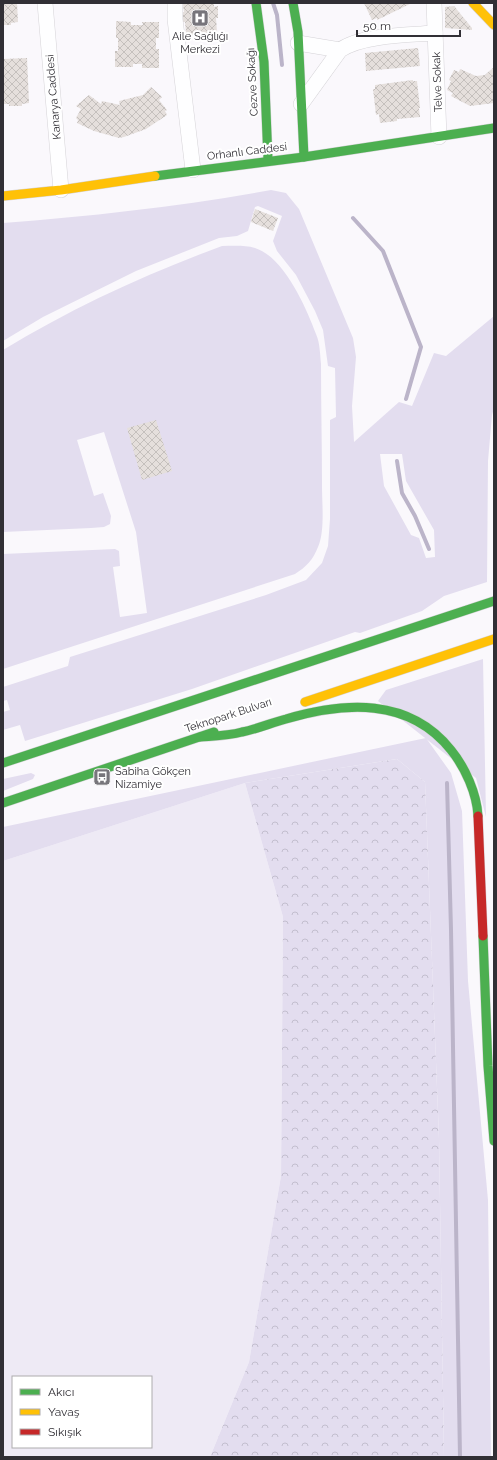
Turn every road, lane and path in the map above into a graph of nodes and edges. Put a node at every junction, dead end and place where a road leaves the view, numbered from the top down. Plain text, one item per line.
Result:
1 (45, 3) edge
2 (175, 3) edge
3 (256, 3) edge
4 (293, 3) edge
5 (434, 3) edge
6 (474, 3) edge
7 (494, 25) edge
8 (435, 33) junction
9 (298, 43) junction
10 (340, 50) junction
11 (301, 104) junction
12 (494, 128) edge
13 (439, 138) junction
14 (304, 157) junction
15 (268, 160) junction
16 (193, 170) junction
17 (61, 190) junction
18 (3, 196) edge
19 (494, 601) edge
20 (494, 639) edge
21 (296, 705) dead end
22 (244, 722) dead end
23 (200, 737) junction
24 (3, 763) edge
25 (3, 803) edge
26 (494, 1141) edge

1 - 17 street, Kanarya Caddesi
2 - 16 street
3 - 15 main road, Cezve Sokağı
4 - 9 main road
5 - 8 street, Telve Sokak
6 - 7 main road
8 - 10 street
8 - 13 street, Telve Sokak
9 - 10 street
9 - 11 main road
10 - 11 street
11 - 14 main road
12 - 13 main road, Orhanlı Caddesi
13 - 14 main road, Orhanlı Caddesi
14 - 15 main road, Orhanlı Caddesi
15 - 16 main road, Orhanlı Caddesi
16 - 17 main road, Orhanlı Caddesi
17 - 18 main road, Orhanlı Caddesi
19 - 24 main road
20 - 21 main road
22 - 23 main road, Teknopark Bulvarı
23 - 25 main road, Teknopark Bulvarı
23 - 26 main road

